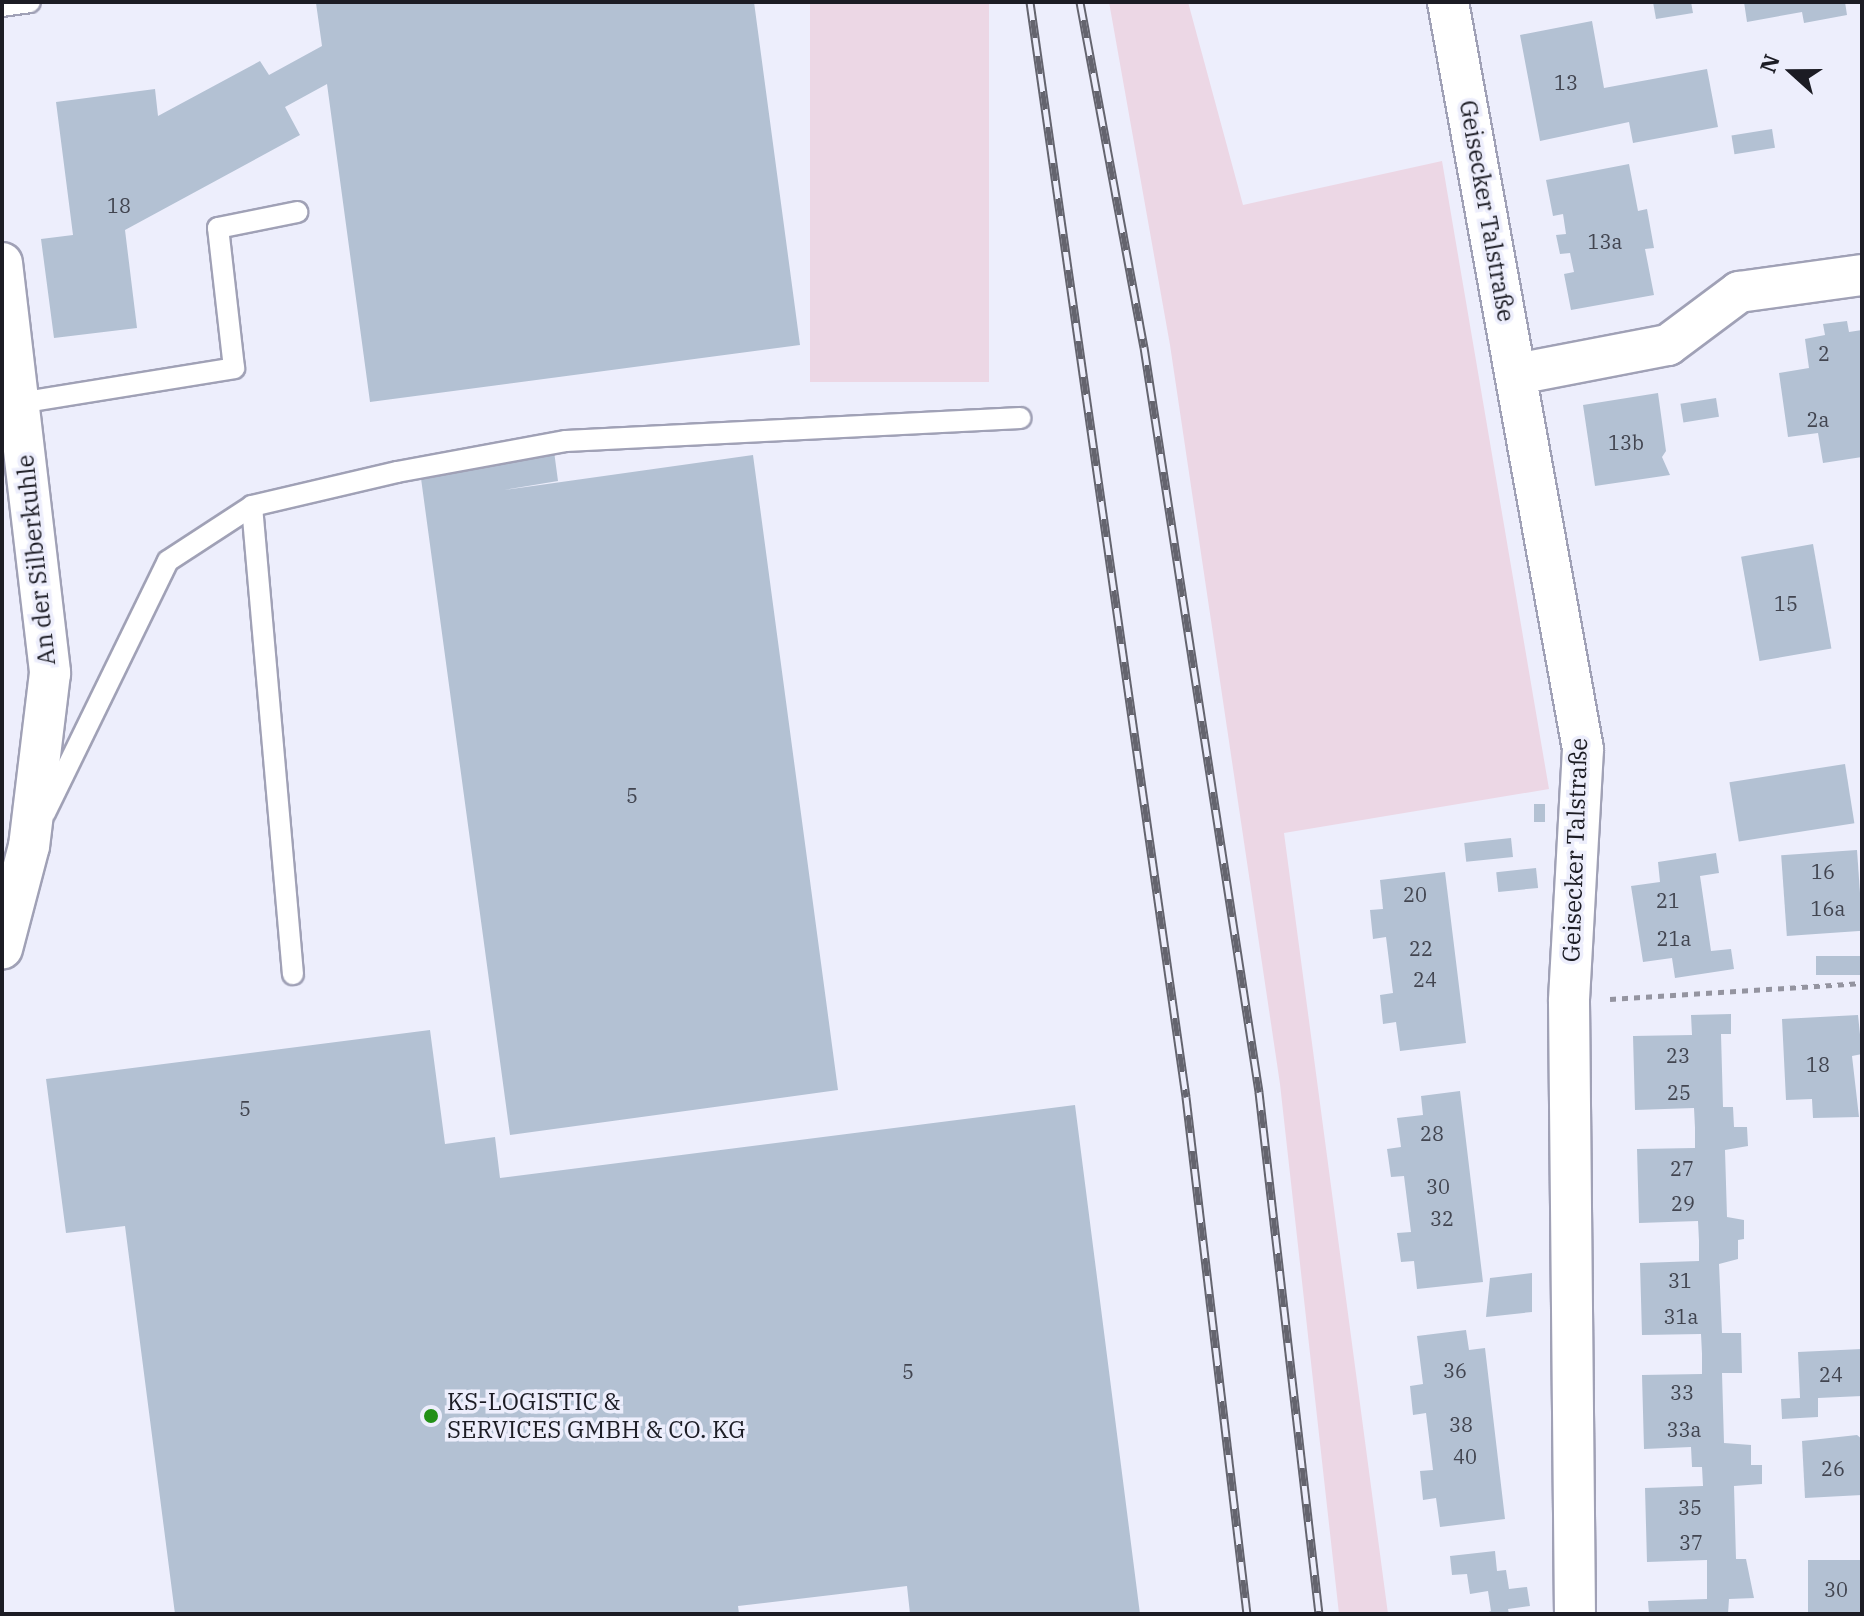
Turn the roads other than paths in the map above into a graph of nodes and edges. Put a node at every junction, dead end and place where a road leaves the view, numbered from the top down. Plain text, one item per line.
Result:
1 (30, 2) edge
2 (1448, 2) edge
3 (2, 6) edge
4 (297, 212) dead end
5 (2, 263) edge
6 (1862, 275) edge
7 (1517, 374) junction
8 (19, 403) junction
9 (1020, 418) dead end
10 (252, 506) junction
11 (29, 846) junction
12 (2, 949) edge
13 (293, 974) dead end
14 (1575, 1614) edge

1 - 3 lane
2 - 7 street, Geisecker Talstraße
4 - 8 lane
5 - 8 street, An der Silberkuhle
6 - 7 street
7 - 14 street, Geisecker Talstraße
8 - 11 street, An der Silberkuhle
9 - 10 lane
10 - 11 lane
10 - 13 lane
11 - 12 street, An der Silberkuhle

